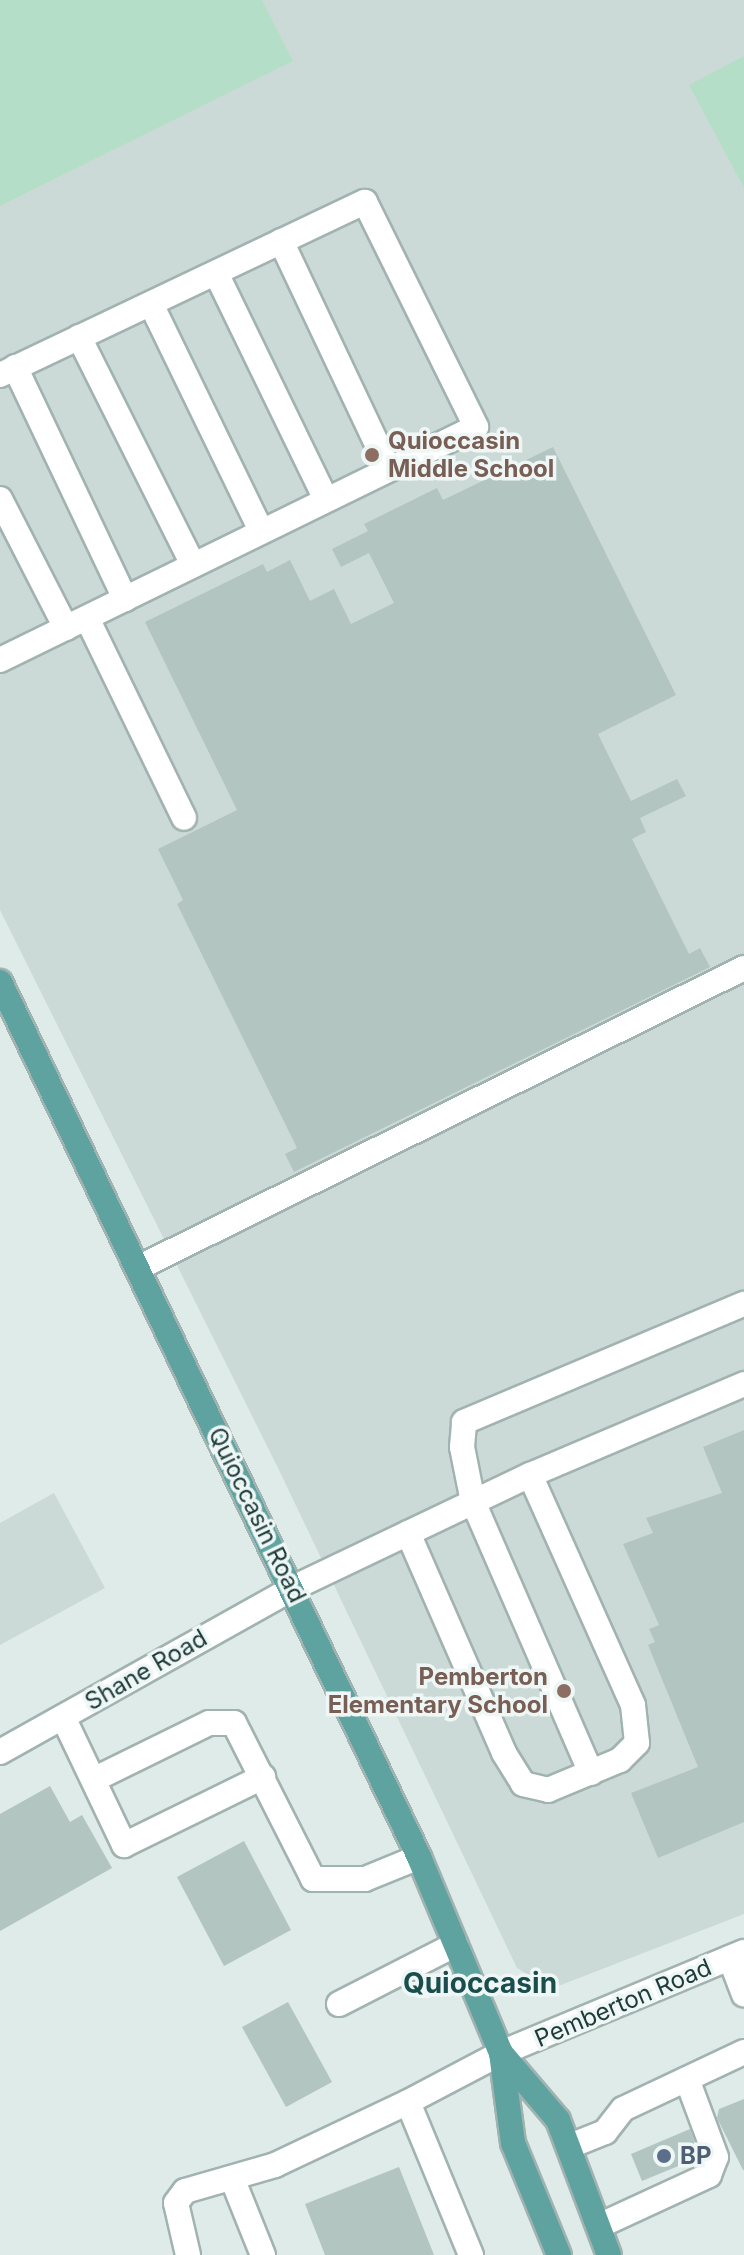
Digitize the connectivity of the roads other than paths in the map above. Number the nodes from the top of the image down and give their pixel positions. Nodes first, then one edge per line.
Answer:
1 (281, 241) junction
2 (216, 273) junction
3 (151, 304) junction
4 (79, 337) junction
5 (8, 371) edge
6 (389, 469) junction
7 (0, 499) edge
8 (326, 500) junction
9 (261, 531) junction
10 (193, 565) junction
11 (125, 599) junction
12 (77, 623) junction
13 (0, 660) edge
14 (184, 818) dead end
15 (744, 968) edge
16 (0, 982) edge
17 (9, 1023) edge
18 (138, 1268) junction
19 (744, 1304) edge
20 (744, 1384) edge
21 (530, 1475) junction
22 (473, 1502) junction
23 (408, 1533) junction
24 (293, 1588) junction
25 (63, 1717) junction
26 (0, 1752) edge
27 (591, 1773) junction
28 (263, 1777) junction
29 (95, 1779) junction
30 (419, 1857) junction
31 (456, 1944) junction
32 (737, 1955) edge
33 (744, 1994) edge
34 (339, 2004) dead end
35 (744, 2052) edge
36 (501, 2053) junction
37 (687, 2079) junction
38 (408, 2102) junction
39 (570, 2146) junction
40 (232, 2178) junction
41 (601, 2225) junction
42 (188, 2255) edge
43 (263, 2255) edge
44 (471, 2255) edge
45 (559, 2255) edge
46 (609, 2255) edge

1 - 2 street
1 - 6 street
1 - 6 street
2 - 3 street
2 - 8 street
3 - 4 street
3 - 9 street
4 - 5 street
4 - 10 street
5 - 11 street
6 - 8 street
7 - 12 street
8 - 9 street
9 - 10 street
10 - 11 street
11 - 12 street
12 - 13 street
12 - 14 street
15 - 18 street
16 - 17 main road, Quioccasin Road
17 - 18 main road, Quioccasin Road
18 - 24 main road, Quioccasin Road
19 - 22 street
20 - 21 street, Shane Road
21 - 22 street, Shane Road
21 - 27 street
22 - 23 street, Shane Road
22 - 27 street
23 - 24 street, Shane Road
23 - 27 street
24 - 25 street, Shane Road
24 - 30 main road, Quioccasin Road
25 - 26 street, Shane Road
25 - 29 street
28 - 29 street
28 - 29 street
28 - 30 street
30 - 31 main road, Quioccasin Road
31 - 34 street
31 - 36 main road, Quioccasin Road
32 - 33 street
32 - 36 street, Pemberton Road
35 - 37 street
36 - 38 street, Pemberton Road
36 - 39 main road, Quioccasin Road
36 - 45 main road, Quioccasin Road
37 - 39 street
37 - 41 street
38 - 40 street, Pemberton Road
38 - 44 street
39 - 41 main road, Quioccasin Road
40 - 42 street, Pemberton Road
40 - 43 street
41 - 46 main road, Quioccasin Road

